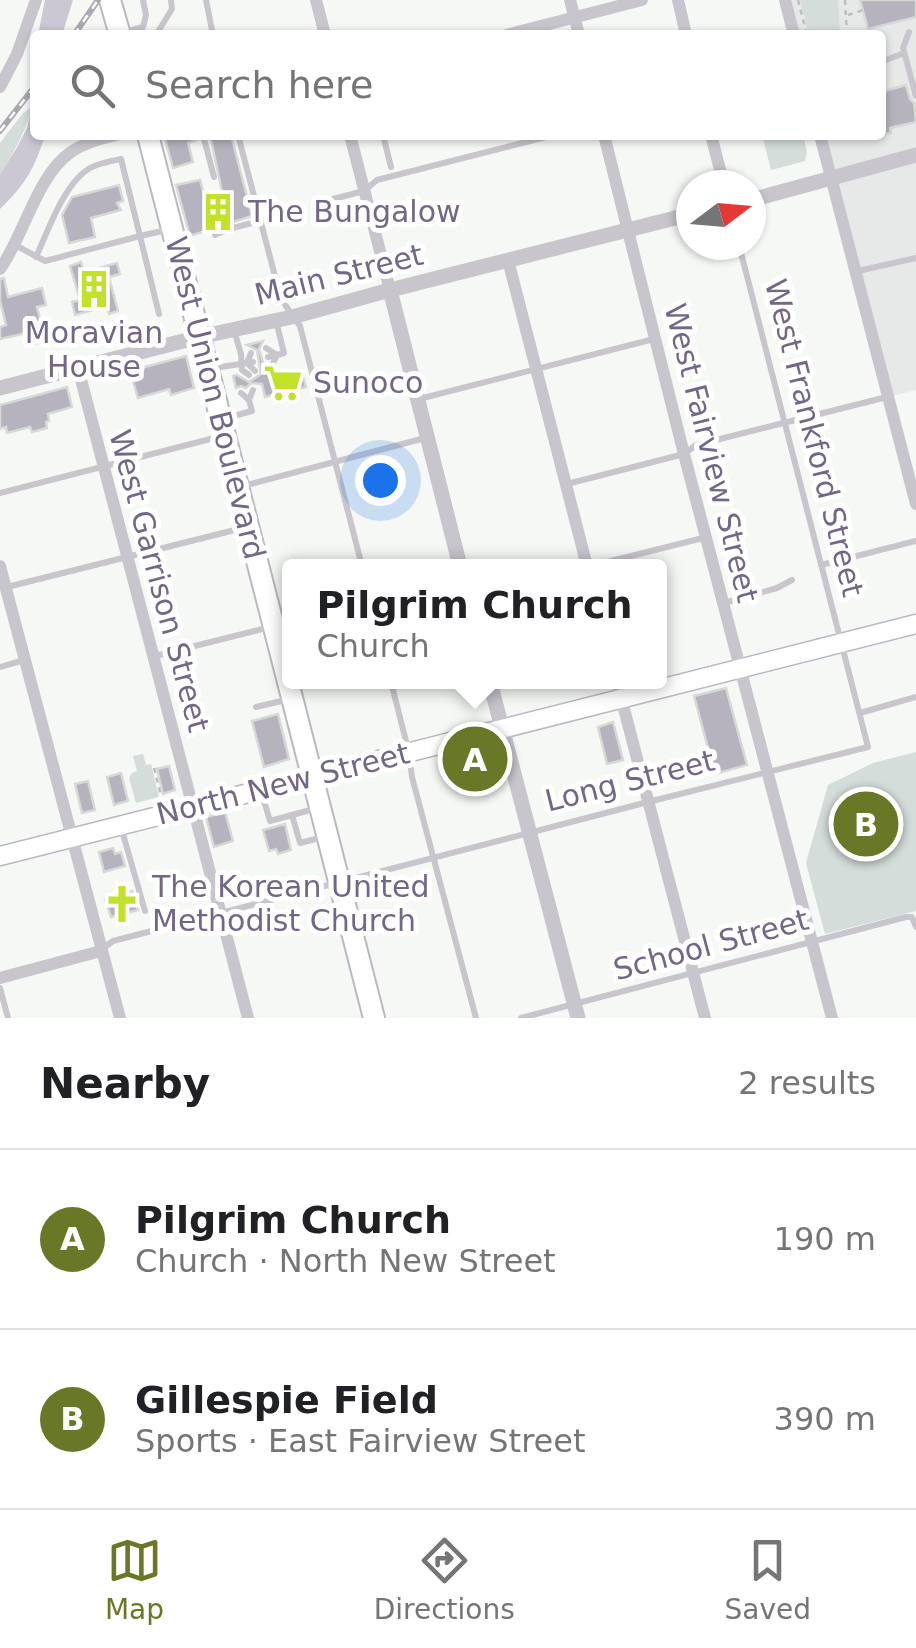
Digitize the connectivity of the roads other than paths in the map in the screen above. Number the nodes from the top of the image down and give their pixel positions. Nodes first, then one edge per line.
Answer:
1 (36, 0) edge
2 (110, 0) edge
3 (143, 0) edge
4 (170, 0) edge
5 (206, 0) edge
6 (316, 0) edge
7 (570, 0) edge
8 (642, 0) edge
9 (678, 0) edge
10 (785, 0) edge
11 (574, 18) junction
12 (119, 30) edge
13 (144, 30) edge
14 (159, 30) edge
15 (212, 30) edge
16 (324, 30) edge
17 (526, 30) edge
18 (578, 30) edge
19 (685, 30) edge
20 (793, 30) edge
21 (909, 32) dead end
22 (904, 53) junction
23 (886, 60) dead end
24 (0, 86) edge
25 (916, 96) edge
26 (149, 140) edge
27 (204, 140) edge
28 (239, 140) edge
29 (351, 140) edge
30 (384, 140) edge
31 (534, 140) edge
32 (605, 140) edge
33 (713, 140) edge
34 (821, 140) edge
35 (78, 142) edge
36 (916, 156) edge
37 (392, 167) dead end
38 (720, 170) edge
39 (214, 177) dead end
40 (832, 178) junction
41 (364, 191) junction
42 (766, 196) edge
43 (333, 200) dead end
44 (282, 215) dead end
45 (676, 217) edge
46 (260, 221) junction
47 (628, 228) junction
48 (172, 229) junction
49 (215, 235) dead end
50 (140, 236) junction
51 (14, 244) junction
52 (36, 256) junction
53 (916, 258) edge
54 (508, 260) junction
55 (743, 260) edge
56 (0, 269) edge
57 (856, 271) junction
58 (390, 290) junction
59 (159, 314) dead end
60 (284, 318) junction
61 (234, 329) junction
62 (199, 337) junction
63 (656, 339) junction
64 (266, 348) dead end
65 (273, 356) junction
66 (271, 367) dead end
67 (78, 368) junction
68 (537, 369) junction
69 (208, 370) junction
70 (350, 383) dead end
71 (0, 388) edge
72 (253, 390) dead end
73 (317, 392) junction
74 (242, 393) dead end
75 (888, 397) junction
76 (249, 400) junction
77 (418, 400) junction
78 (785, 422) junction
79 (222, 428) junction
80 (428, 438) junction
81 (684, 454) junction
82 (335, 462) junction
83 (104, 466) junction
84 (566, 485) junction
85 (237, 487) junction
86 (0, 493) edge
87 (916, 504) edge
88 (248, 526) junction
89 (707, 537) junction
90 (916, 541) edge
91 (128, 557) junction
92 (360, 559) edge
93 (458, 559) edge
94 (588, 559) edge
95 (618, 559) edge
96 (820, 564) junction
97 (2, 575) edge
98 (792, 580) dead end
99 (724, 603) junction
100 (6, 610) edge
101 (282, 624) edge
102 (916, 624) edge
103 (840, 643) junction
104 (154, 656) junction
105 (25, 660) junction
106 (0, 667) edge
107 (740, 668) junction
108 (667, 681) edge
109 (291, 689) edge
110 (393, 689) edge
111 (492, 689) edge
112 (619, 689) edge
113 (916, 698) edge
114 (292, 699) junction
115 (256, 707) dead end
116 (860, 713) junction
117 (502, 729) junction
118 (868, 747) joint
119 (408, 753) junction
120 (768, 773) junction
121 (311, 777) junction
122 (260, 790) junction
123 (648, 802) junction
124 (192, 807) junction
125 (319, 807) junction
126 (292, 815) junction
127 (121, 825) junction
128 (530, 832) junction
129 (326, 836) junction
130 (72, 838) junction
131 (0, 856) edge
132 (434, 858) junction
133 (338, 882) junction
134 (145, 911) dead end
135 (220, 914) junction
136 (916, 928) edge
137 (812, 941) junction
138 (101, 950) junction
139 (693, 972) junction
140 (0, 978) edge
141 (0, 988) edge
142 (576, 1011) edge
143 (8, 1018) edge
144 (120, 1018) edge
145 (248, 1018) edge
146 (374, 1018) edge
147 (476, 1018) edge
148 (521, 1018) edge
149 (705, 1018) edge
150 (832, 1018) edge

1 - 24 street
2 - 12 main road
3 - 13 lane
4 - 14 lane
5 - 15 lane
6 - 16 street
7 - 11 street
8 - 11 street
9 - 19 street
10 - 20 street
11 - 17 street
11 - 18 street
21 - 22 lane
22 - 23 lane
22 - 25 lane
26 - 48 main road, West Union Boulevard
27 - 39 lane
28 - 46 lane
29 - 41 street
30 - 37 lane
31 - 41 lane
32 - 47 street, West Fairview Street
33 - 38 street
34 - 40 street
35 - 51 street
36 - 40 street
40 - 42 street
40 - 57 street
41 - 43 lane
41 - 58 street
44 - 46 lane
45 - 47 street, Main Street
46 - 49 lane
46 - 60 lane
47 - 54 street, Main Street
47 - 63 street, West Fairview Street
48 - 50 lane
48 - 62 main road, West Union Boulevard
50 - 52 lane
50 - 52 lane
50 - 59 lane
51 - 52 lane
51 - 56 street
53 - 57 lane
54 - 58 street, Main Street
54 - 68 street
55 - 78 lane, West Frankford Street
57 - 75 street
58 - 60 street, Main Street
58 - 77 street
60 - 61 street, Main Street
60 - 65 lane
60 - 73 lane
61 - 62 street, Main Street
61 - 69 lane
62 - 67 street, Main Street
62 - 69 main road, West Union Boulevard
63 - 68 lane
63 - 81 street, West Fairview Street
64 - 65 lane
65 - 66 lane
67 - 71 street, Main Street
67 - 83 street, West Garrison Street
68 - 77 lane
68 - 84 street
69 - 79 main road, West Union Boulevard
70 - 73 lane
72 - 76 lane
73 - 82 lane
74 - 76 lane
75 - 78 lane
75 - 87 street
76 - 79 lane
77 - 80 street
78 - 81 lane
78 - 96 lane, West Frankford Street
79 - 83 lane
79 - 85 main road, West Union Boulevard
80 - 82 lane
80 - 93 street
81 - 84 lane
81 - 89 street, West Fairview Street
82 - 85 lane
82 - 92 lane
83 - 86 lane
83 - 91 street, West Garrison Street
84 - 94 street
85 - 88 main road, West Union Boulevard
88 - 91 lane
88 - 101 main road, West Union Boulevard
89 - 95 lane
89 - 99 street, West Fairview Street
90 - 96 lane
91 - 97 lane
91 - 104 street, West Garrison Street
96 - 103 lane, West Frankford Street
97 - 100 street
98 - 99 lane
99 - 107 street, West Fairview Street
100 - 105 street
101 - 104 lane
102 - 103 main road, North New Street
103 - 107 main road, North New Street
103 - 116 lane, West Frankford Street
104 - 124 street, West Garrison Street
105 - 106 lane
105 - 130 street
107 - 108 main road, North New Street
107 - 120 street, West Fairview Street
109 - 114 main road, West Union Boulevard
110 - 119 lane
111 - 117 street
112 - 117 main road, North New Street
112 - 123 street
113 - 116 lane
114 - 115 lane
114 - 121 main road, West Union Boulevard
116 - 118 lane, West Frankford Street
117 - 119 main road, North New Street
117 - 128 street
118 - 120 lane, Long Street
119 - 121 main road, North New Street
119 - 132 lane
120 - 123 lane, Long Street
120 - 137 street, West Fairview Street
121 - 122 main road, North New Street
121 - 125 main road, West Union Boulevard
122 - 124 main road, North New Street
122 - 126 lane
123 - 128 lane, Long Street
123 - 139 street
124 - 127 main road, North New Street
124 - 135 street, West Garrison Street
125 - 126 lane
125 - 129 main road, West Union Boulevard
126 - 129 lane
127 - 130 main road, North New Street
127 - 134 lane
128 - 132 lane, Long Street
128 - 142 street
129 - 133 main road, West Union Boulevard
130 - 131 main road, North New Street
130 - 138 street
132 - 133 lane, Long Street
132 - 147 lane
133 - 135 lane, Long Street
133 - 146 main road, West Union Boulevard
135 - 138 lane, Long Street
135 - 145 street, West Garrison Street
136 - 137 lane, School Street
137 - 139 lane, School Street
137 - 150 street, West Fairview Street
138 - 140 street, Long Street
138 - 144 street
139 - 142 lane, School Street
139 - 149 street
141 - 143 lane
142 - 148 lane, School Street

